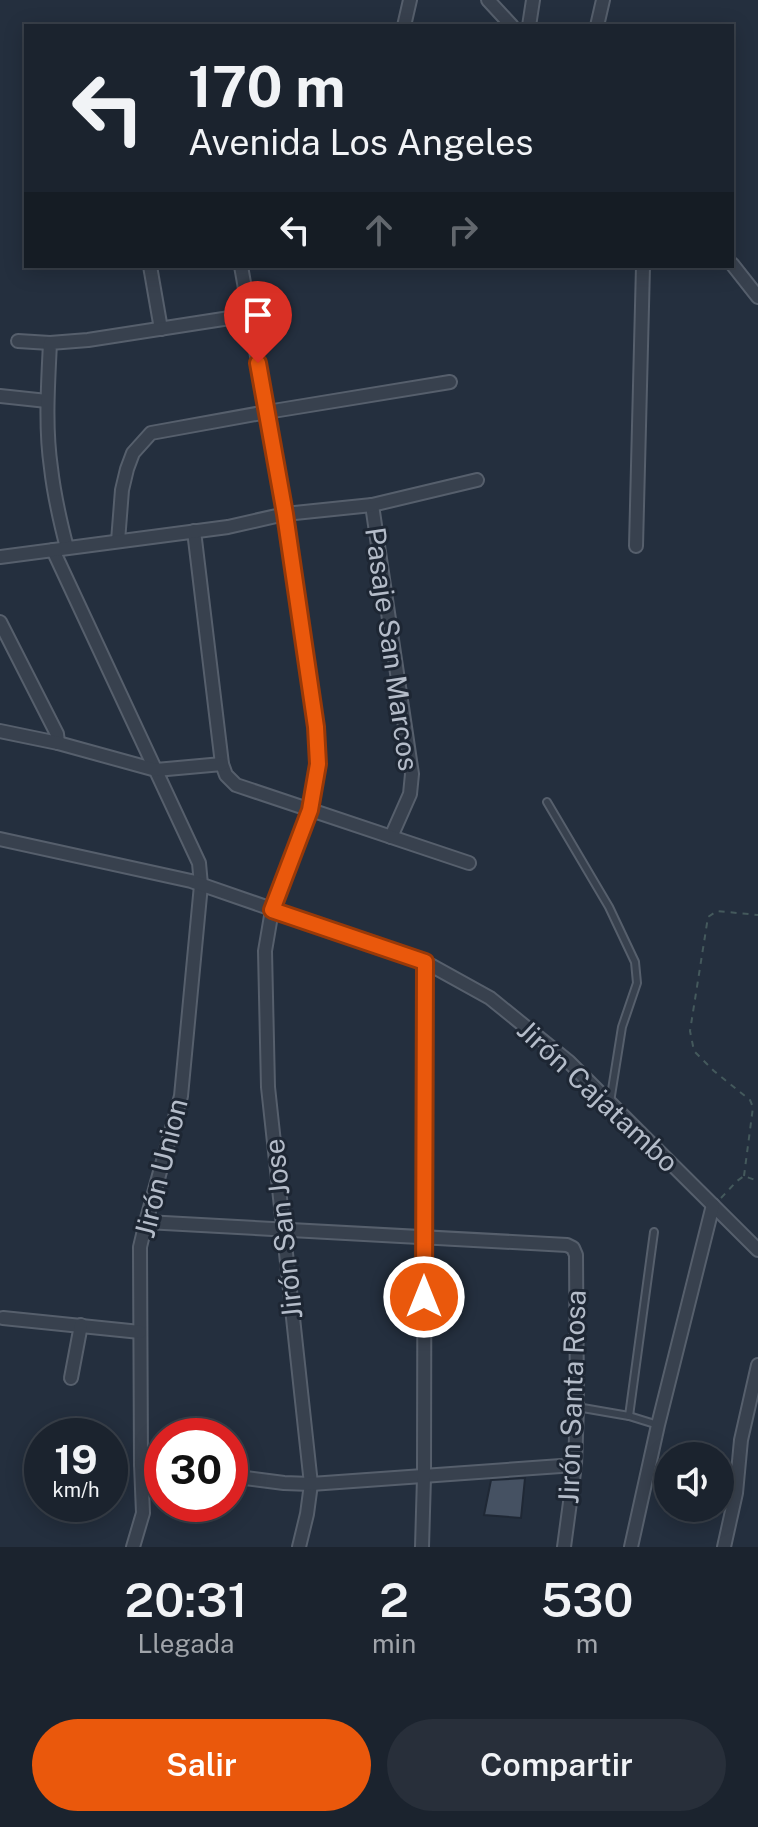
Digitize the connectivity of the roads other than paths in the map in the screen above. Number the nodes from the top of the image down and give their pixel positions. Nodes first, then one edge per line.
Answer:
1 (410, 0) edge
2 (488, 0) edge
3 (533, 0) edge
4 (603, 0) edge
5 (404, 24) edge
6 (510, 24) edge
7 (529, 24) edge
8 (597, 24) edge
9 (734, 267) edge
10 (150, 268) edge
11 (241, 268) edge
12 (643, 268) edge
13 (758, 297) edge
14 (249, 315) junction
15 (161, 329) junction
16 (18, 341) dead end
17 (50, 343) junction
18 (450, 382) dead end
19 (0, 396) edge
20 (47, 401) junction
21 (267, 412) junction
22 (477, 480) dead end
23 (372, 505) junction
24 (285, 514) junction
25 (194, 531) junction
26 (118, 541) junction
27 (636, 546) dead end
28 (67, 548) junction
29 (53, 550) junction
30 (0, 557) edge
31 (0, 622) edge
32 (0, 731) edge
33 (58, 743) junction
34 (222, 764) junction
35 (156, 770) junction
36 (547, 802) dead end
37 (310, 810) junction
38 (391, 837) junction
39 (0, 839) edge
40 (469, 863) dead end
41 (201, 885) junction
42 (272, 910) junction
43 (425, 962) junction
44 (610, 1102) junction
45 (713, 1205) junction
46 (146, 1222) junction
47 (282, 1229) junction
48 (654, 1232) dead end
49 (424, 1237) junction
50 (758, 1250) edge
51 (3, 1318) dead end
52 (81, 1325) junction
53 (140, 1332) junction
54 (758, 1365) edge
55 (71, 1378) dead end
56 (577, 1407) junction
57 (629, 1416) junction
58 (658, 1425) junction
59 (141, 1464) junction
60 (144, 1464) edge
61 (575, 1465) junction
62 (424, 1477) junction
63 (248, 1478) edge
64 (311, 1484) junction
65 (133, 1547) edge
66 (299, 1547) edge
67 (422, 1547) edge
68 (564, 1547) edge
69 (631, 1547) edge
70 (724, 1547) edge

1 - 5 street
2 - 6 street
3 - 7 street
4 - 8 street
9 - 13 street
10 - 15 street
11 - 14 street, Jirón San Jose
12 - 27 street
14 - 15 street
14 - 21 street, Jirón San Jose
15 - 17 street
16 - 17 street
17 - 20 street
18 - 21 street
19 - 20 street
20 - 28 street
21 - 24 street, Jirón San Jose
21 - 26 street
22 - 23 street
23 - 24 street
23 - 38 street, Pasaje San Marcos
24 - 25 street
24 - 37 street, Jirón San Jose
25 - 26 street
25 - 34 street
26 - 28 street
28 - 29 street
29 - 30 street
29 - 35 street, Jirón Union
31 - 33 street
32 - 33 street
33 - 35 street
34 - 35 street
34 - 37 street
35 - 41 street, Jirón Union
36 - 44 lane
37 - 38 street
37 - 42 street, Jirón San Jose
38 - 40 street
39 - 41 street, Jirón Cajatambo
41 - 42 street, Jirón Cajatambo
41 - 46 street, Jirón Union
42 - 43 street, Jirón Cajatambo
42 - 47 street, Jirón San Jose
43 - 44 street, Jirón Cajatambo
43 - 49 street
44 - 45 street, Jirón Cajatambo
45 - 50 street, Jirón Cajatambo
45 - 58 street
46 - 47 street
46 - 53 street, Jirón Union
47 - 49 street
47 - 64 street, Jirón San Jose
48 - 57 lane
49 - 56 street, Jirón Santa Rosa
49 - 62 street
51 - 52 street
52 - 53 street
52 - 55 street
53 - 59 street, Jirón Union
54 - 70 street
56 - 57 lane
56 - 61 street, Jirón Santa Rosa
57 - 58 lane
58 - 69 street
59 - 60 street
59 - 65 street, Jirón Union
61 - 62 street
61 - 68 street, Jirón Santa Rosa
62 - 64 street
62 - 67 street
63 - 64 street
64 - 66 street, Jirón San Jose

